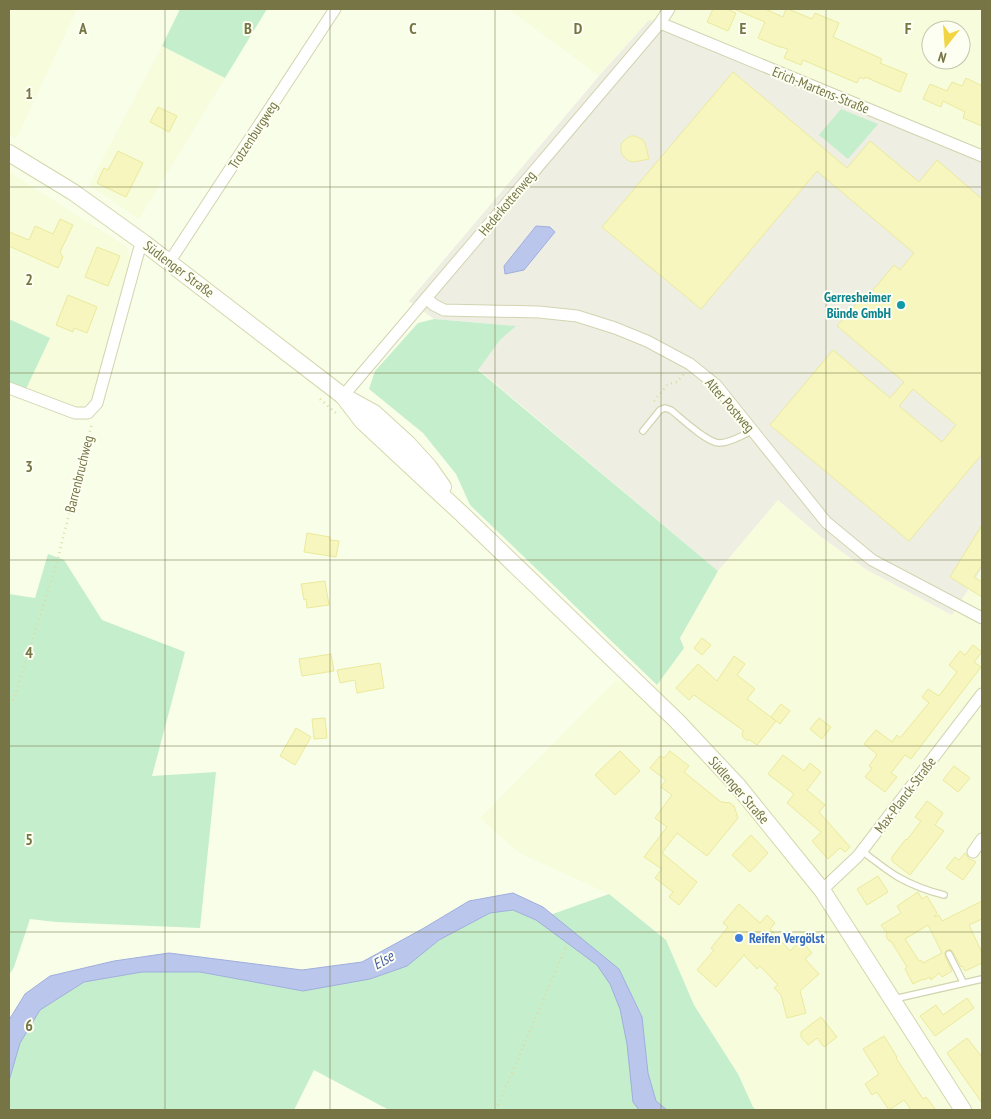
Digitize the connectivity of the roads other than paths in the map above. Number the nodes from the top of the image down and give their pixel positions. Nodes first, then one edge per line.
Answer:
1 (335, 9) edge
2 (669, 9) edge
3 (660, 23) junction
4 (9, 153) edge
5 (982, 156) edge
6 (144, 243) junction
7 (170, 262) junction
8 (426, 298) junction
9 (9, 388) edge
10 (343, 396) junction
11 (643, 431) dead end
12 (752, 431) junction
13 (982, 618) edge
14 (981, 698) edge
15 (982, 839) edge
16 (862, 851) junction
17 (973, 852) dead end
18 (822, 890) junction
19 (944, 895) dead end
20 (949, 954) dead end
21 (982, 979) edge
22 (963, 982) junction
23 (892, 999) junction
24 (963, 1110) edge

1 - 7 street, Trotzenburgweg
2 - 3 street, Hederkottenweg
3 - 5 street, Erich-Martens-Straße
3 - 8 street, Hederkottenweg
4 - 6 main road, Südlenger Straße
6 - 7 main road, Südlenger Straße
6 - 9 street
7 - 10 main road, Südlenger Straße
8 - 10 street, Hederkottenweg
8 - 12 street, Alter Postweg
10 - 18 main road, Südlenger Straße
11 - 12 lane
12 - 13 street, Alter Postweg
14 - 16 street, Max-Planck-Straße
15 - 17 street
16 - 18 street, Max-Planck-Straße
16 - 19 lane
18 - 23 main road, Südlenger Straße
20 - 22 lane
21 - 22 lane
22 - 23 lane
23 - 24 main road, Südlenger Straße

